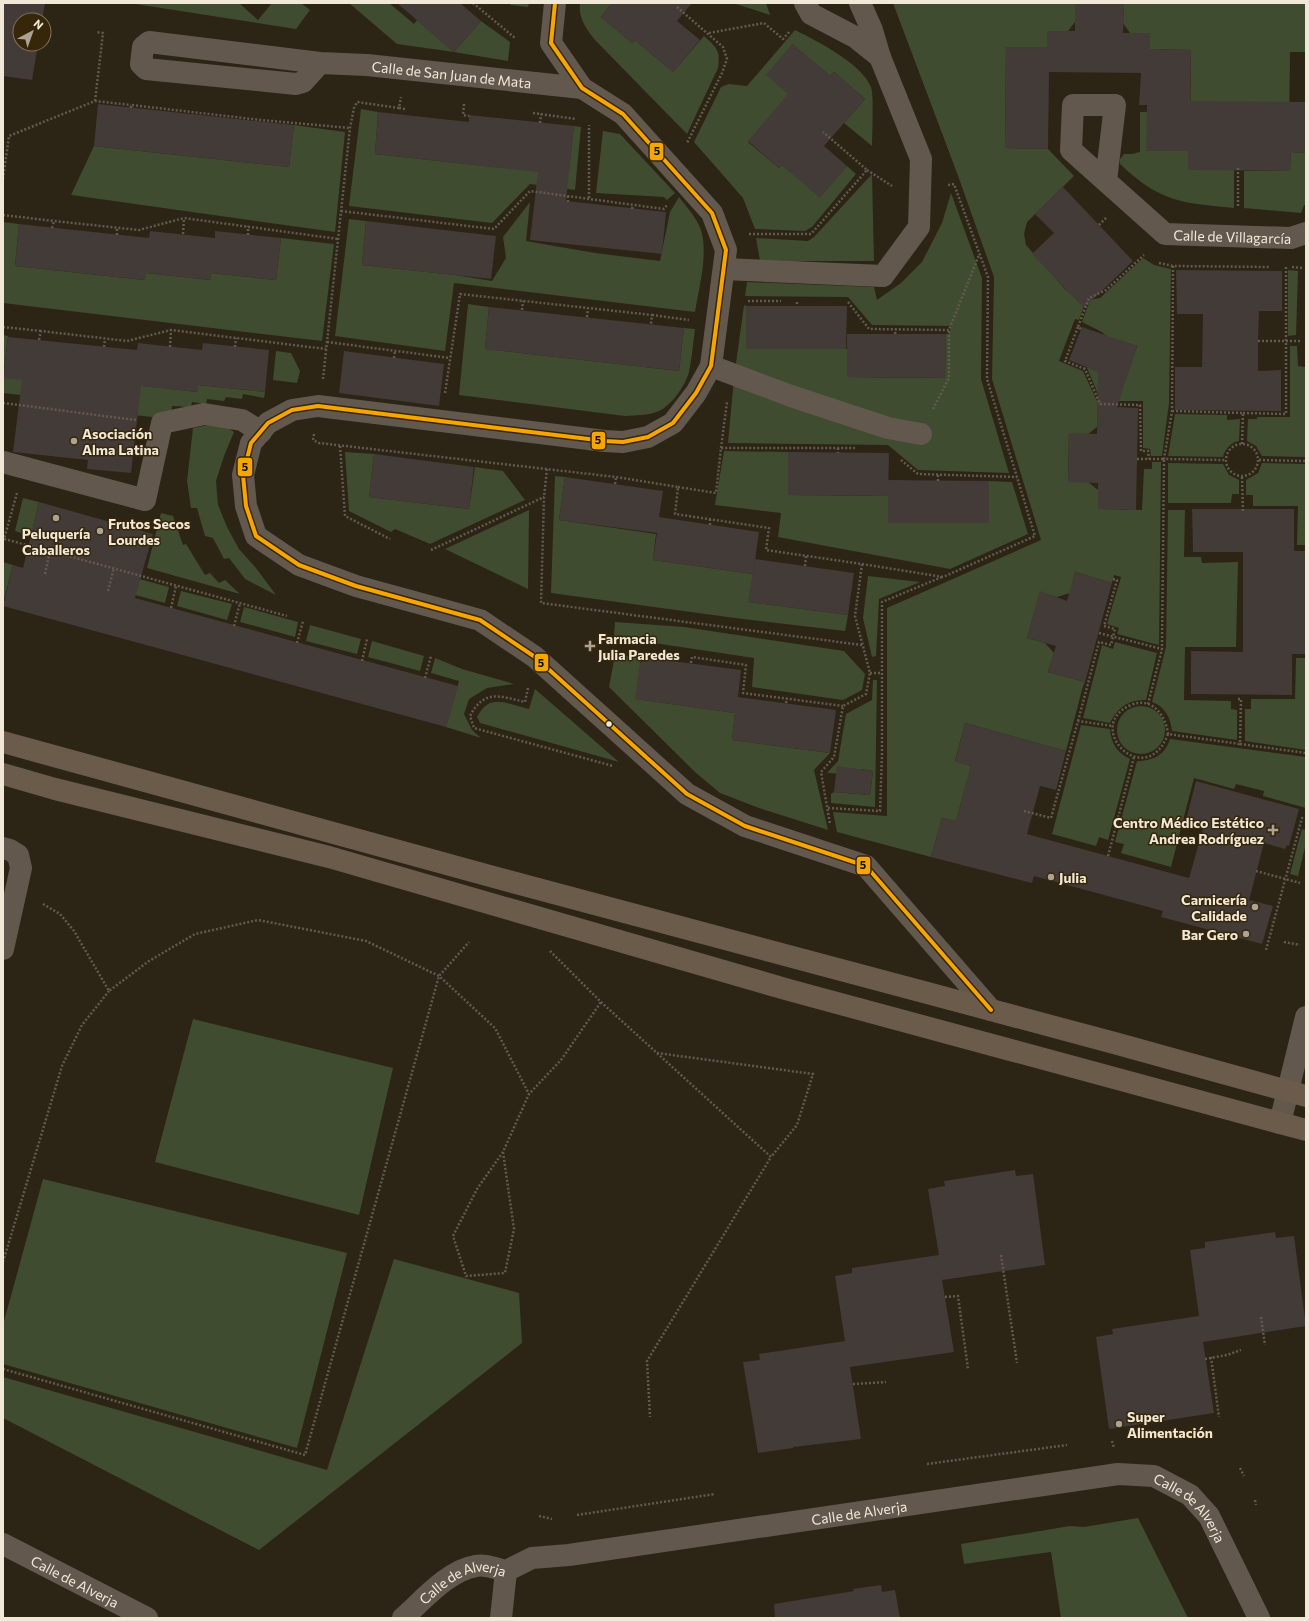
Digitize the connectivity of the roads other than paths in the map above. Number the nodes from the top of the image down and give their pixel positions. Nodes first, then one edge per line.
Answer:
1 (555, 3) edge
2 (860, 3) edge
3 (808, 8) edge
4 (880, 56) junction
5 (320, 63) junction
6 (582, 88) junction
7 (1106, 180) dead end
8 (1306, 233) edge
9 (724, 269) junction
10 (721, 370) junction
11 (261, 432) junction
12 (921, 434) road end
13 (3, 462) edge
14 (3, 742) edge
15 (3, 774) edge
16 (3, 848) edge
17 (3, 949) edge
18 (991, 1010) junction
19 (1306, 1017) edge
20 (1297, 1093) edge
21 (1280, 1123) junction
22 (1306, 1130) edge
23 (3, 1544) edge
24 (506, 1571) junction
25 (127, 1613) edge
26 (147, 1618) edge
27 (403, 1618) edge
28 (501, 1618) edge
29 (1259, 1618) edge

1 - 6 street, Calle de San Juan de Mata
2 - 4 street
3 - 4 street
4 - 9 street
5 - 5 street, Calle de San Juan de Mata
5 - 6 street, Calle de San Juan de Mata
6 - 9 street, Calle de San Juan de Mata
7 - 8 street, Calle de Villagarcía
9 - 10 street, Calle de San Juan de Mata
10 - 11 street, Calle de San Juan de Mata
10 - 12 street
11 - 13 street
11 - 18 street, Calle de San Juan de Mata
14 - 18 highway
15 - 21 highway
16 - 17 street
18 - 20 highway
19 - 20 street
20 - 21 street
21 - 22 highway
23 - 25 street, Calle de Alverja
24 - 27 street, Calle de Alverja
24 - 28 street
24 - 29 street, Calle de Alverja
25 - 26 street, Calle de Alverja

